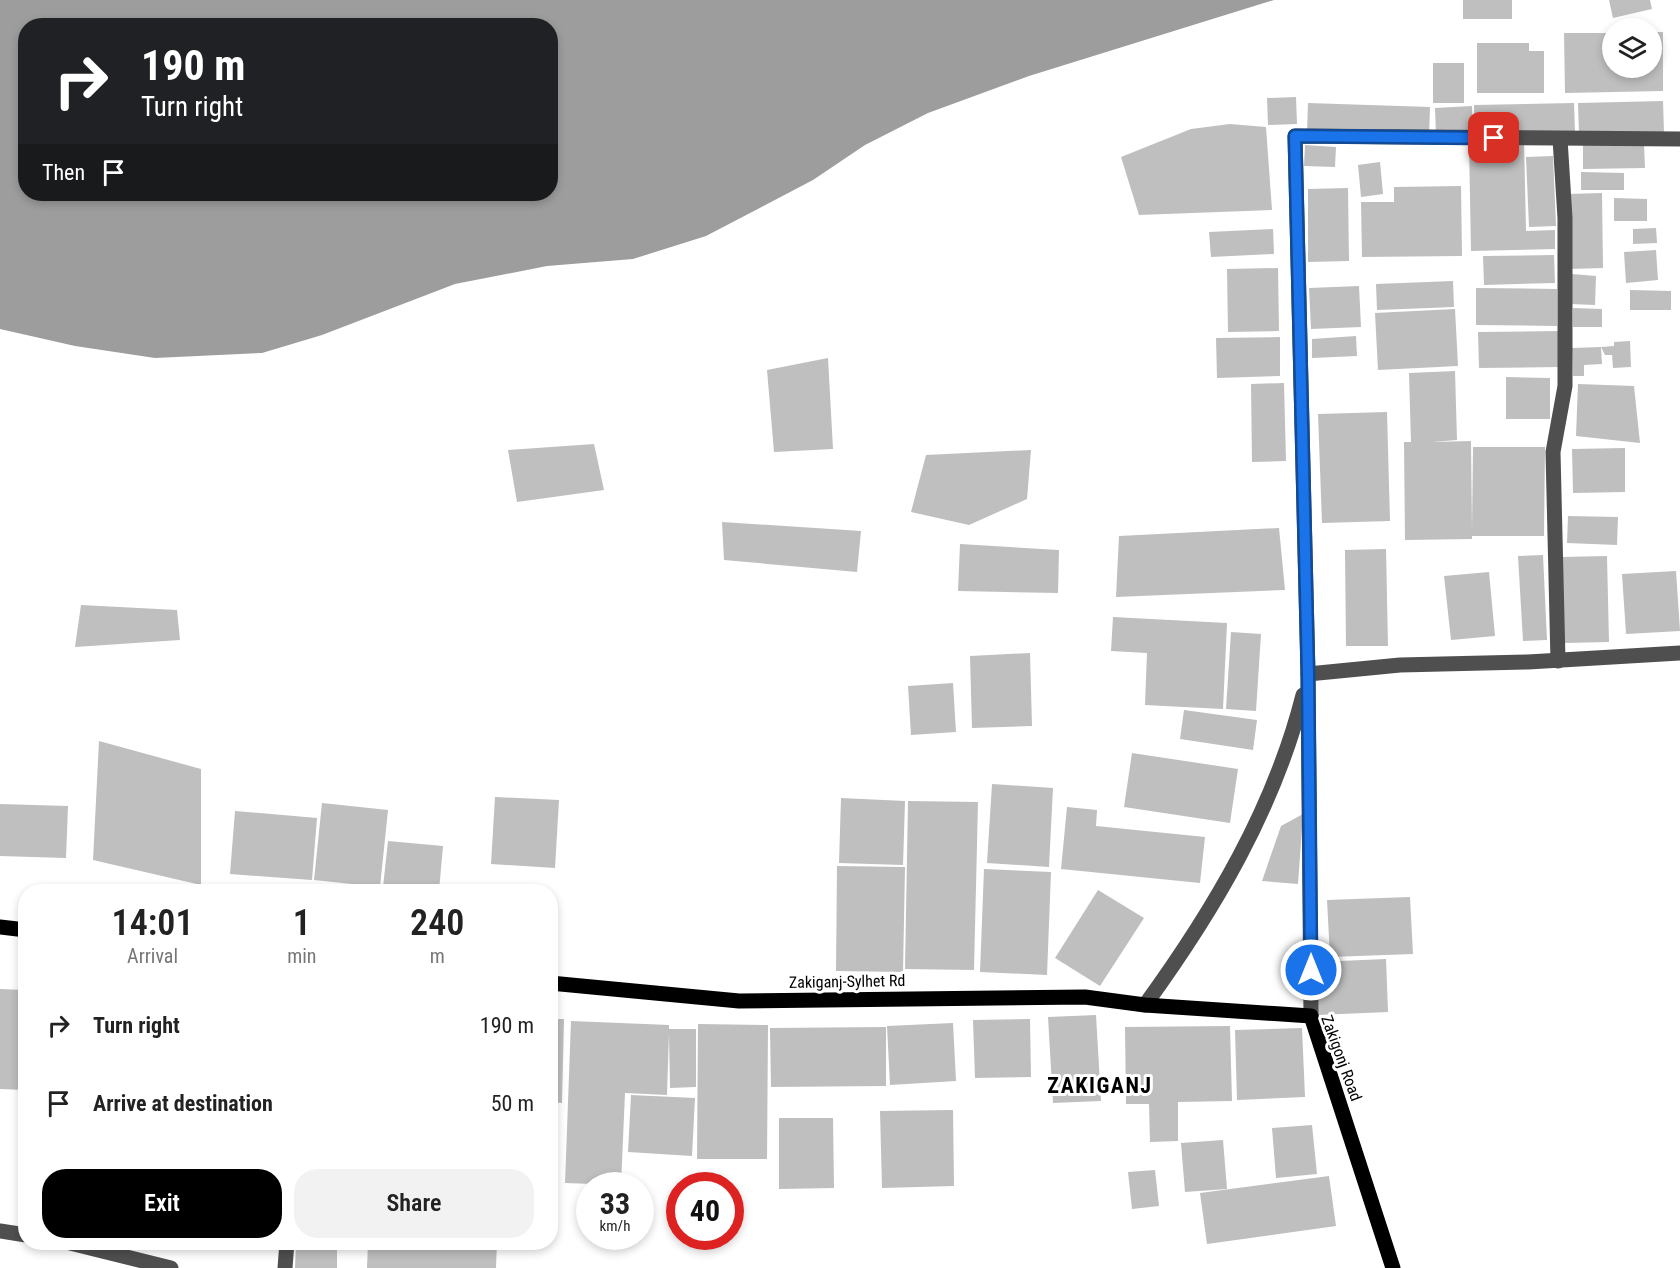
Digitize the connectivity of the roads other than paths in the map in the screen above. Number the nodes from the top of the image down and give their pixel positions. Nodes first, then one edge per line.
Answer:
1 (1560, 139) junction
2 (1680, 139) edge
3 (1680, 653) edge
4 (1558, 661) junction
5 (1308, 674) junction
6 (0, 927) edge
7 (18, 929) edge
8 (558, 983) edge
9 (1145, 1005) junction
10 (1311, 1016) junction
11 (0, 1231) edge
12 (18, 1234) edge
13 (98, 1250) edge
14 (286, 1250) edge
15 (171, 1268) edge
16 (285, 1268) edge
17 (1393, 1268) edge

1 - 2 street
1 - 4 street
1 - 5 street
3 - 4 street
4 - 5 street
5 - 9 street
5 - 10 street
6 - 7 main road
8 - 9 main road, Zakiganj-Sylhet Rd
9 - 10 main road, Zakigonj Road
10 - 17 main road, Zakigonj Road
11 - 12 street
13 - 15 street
14 - 16 street

